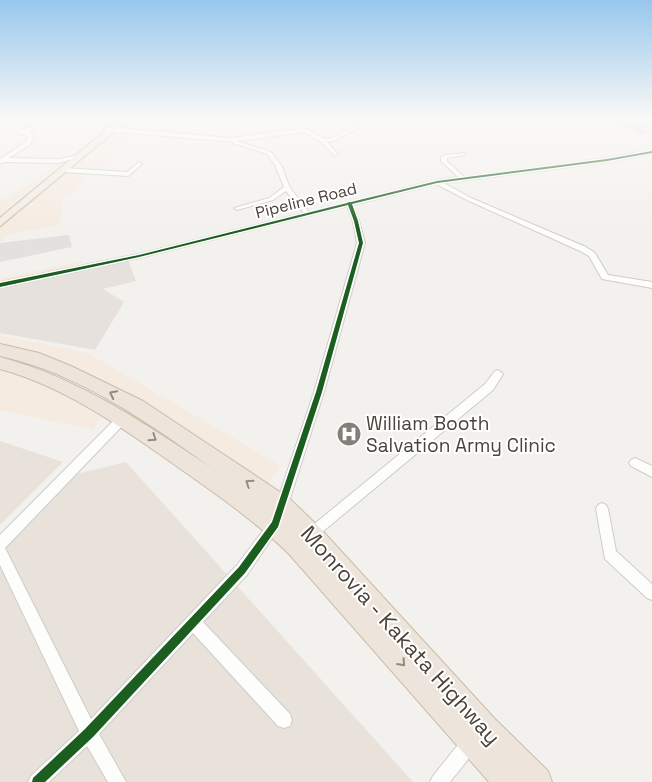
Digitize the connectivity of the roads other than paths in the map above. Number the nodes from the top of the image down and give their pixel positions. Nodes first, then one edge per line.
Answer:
1 (76, 155) edge
2 (80, 155) edge
3 (271, 155) edge
4 (450, 155) edge
5 (632, 155) edge
6 (73, 158) junction
7 (1, 161) edge
8 (139, 164) dead end
9 (64, 170) junction
10 (462, 178) junction
11 (437, 182) junction
12 (287, 188) junction
13 (348, 203) junction
14 (237, 208) dead end
15 (307, 213) junction
16 (0, 217) edge
17 (0, 223) edge
18 (0, 285) edge
19 (652, 285) edge
20 (0, 350) edge
21 (0, 363) edge
22 (498, 374) dead end
23 (123, 418) junction
24 (635, 464) dead end
25 (652, 472) edge
26 (602, 509) dead end
27 (278, 515) junction
28 (311, 534) junction
29 (0, 544) edge
30 (0, 551) edge
31 (652, 594) edge
32 (193, 622) junction
33 (284, 720) dead end
34 (89, 733) junction
35 (471, 741) junction
36 (37, 782) edge
37 (117, 782) edge
38 (439, 782) edge
39 (510, 782) edge
40 (538, 782) edge

1 - 6 main road
2 - 9 main road
3 - 12 street
4 - 10 street
5 - 10 street, Pipeline Road
6 - 7 street
6 - 16 main road
8 - 9 street
9 - 17 main road
10 - 11 street, Pipeline Road
11 - 13 street, Pipeline Road
11 - 19 street
12 - 14 street
12 - 15 street
13 - 15 street, Pipeline Road
13 - 27 street
15 - 18 street, Pipeline Road
27 -> 20 highway, Monrovia - Kakata Highway
21 - 23 highway, Monrovia - Kakata Highway
22 - 28 street
23 -> 27 highway, Monrovia - Kakata Highway
23 - 29 street
24 - 25 street
26 - 31 street
27 - 28 highway, Monrovia - Kakata Highway
27 - 32 street
27 -> 35 highway, Monrovia - Kakata Highway
28 - 40 highway, Monrovia - Kakata Highway
30 - 34 street
32 - 33 street
32 - 34 street
34 - 36 street
34 - 37 street
35 - 38 street
35 - 39 highway, Monrovia - Kakata Highway

